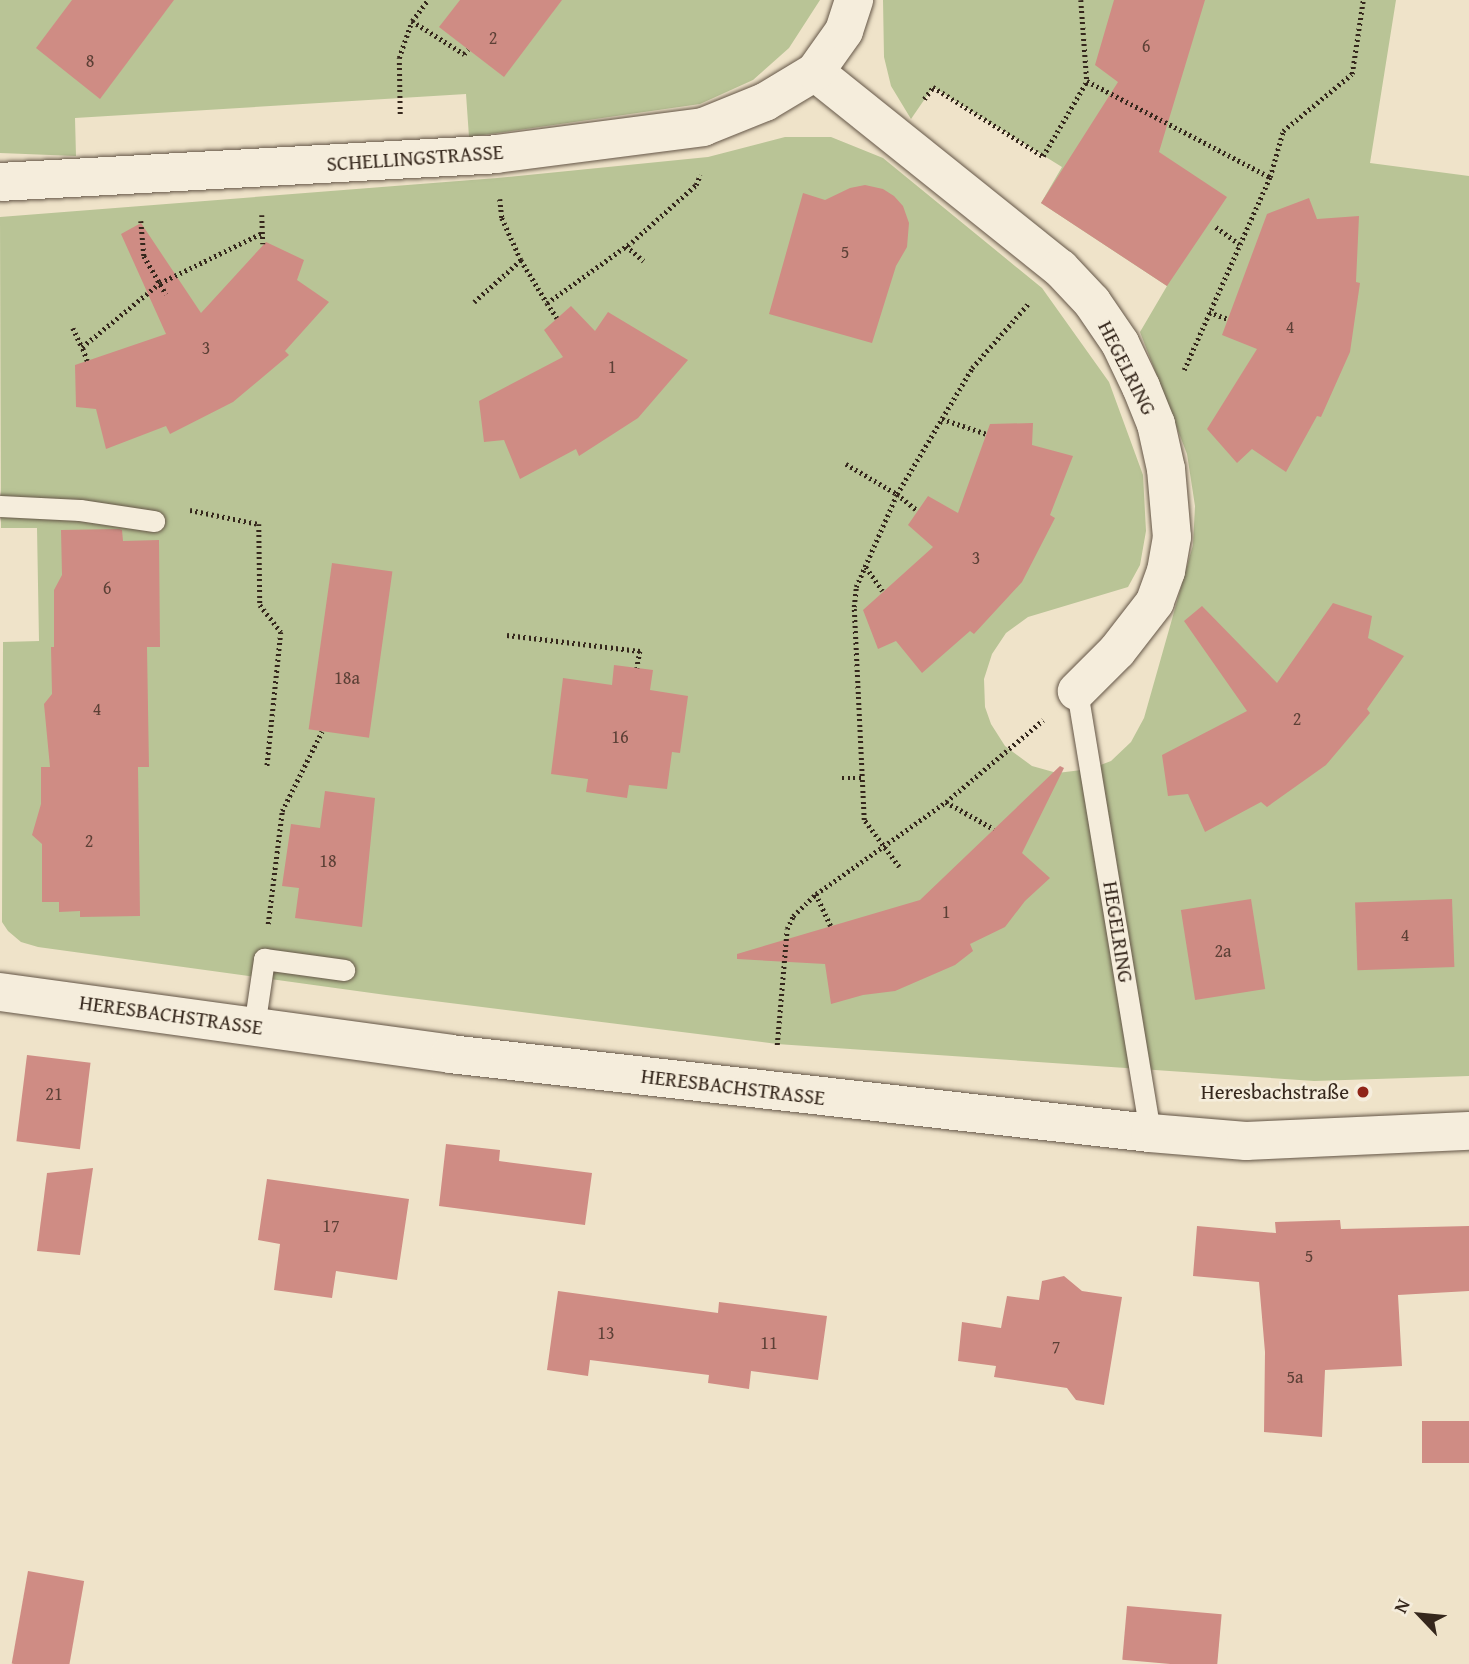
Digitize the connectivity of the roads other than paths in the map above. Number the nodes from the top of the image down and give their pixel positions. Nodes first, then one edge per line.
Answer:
1 (854, 0) edge
2 (815, 72) junction
3 (0, 182) edge
4 (0, 506) edge
5 (154, 521) dead end
6 (1077, 691) joint
7 (344, 970) dead end
8 (0, 992) edge
9 (254, 1027) junction
10 (1469, 1131) edge
11 (1150, 1133) junction

1 - 2 street
2 - 3 street, SCHELLINGSTRASSE
2 - 6 street, HEGELRING
4 - 5 lane
6 - 11 lane, HEGELRING
7 - 9 lane
8 - 9 street, HERESBACHSTRASSE
9 - 11 street, HERESBACHSTRASSE
10 - 11 street, HERESBACHSTRASSE

